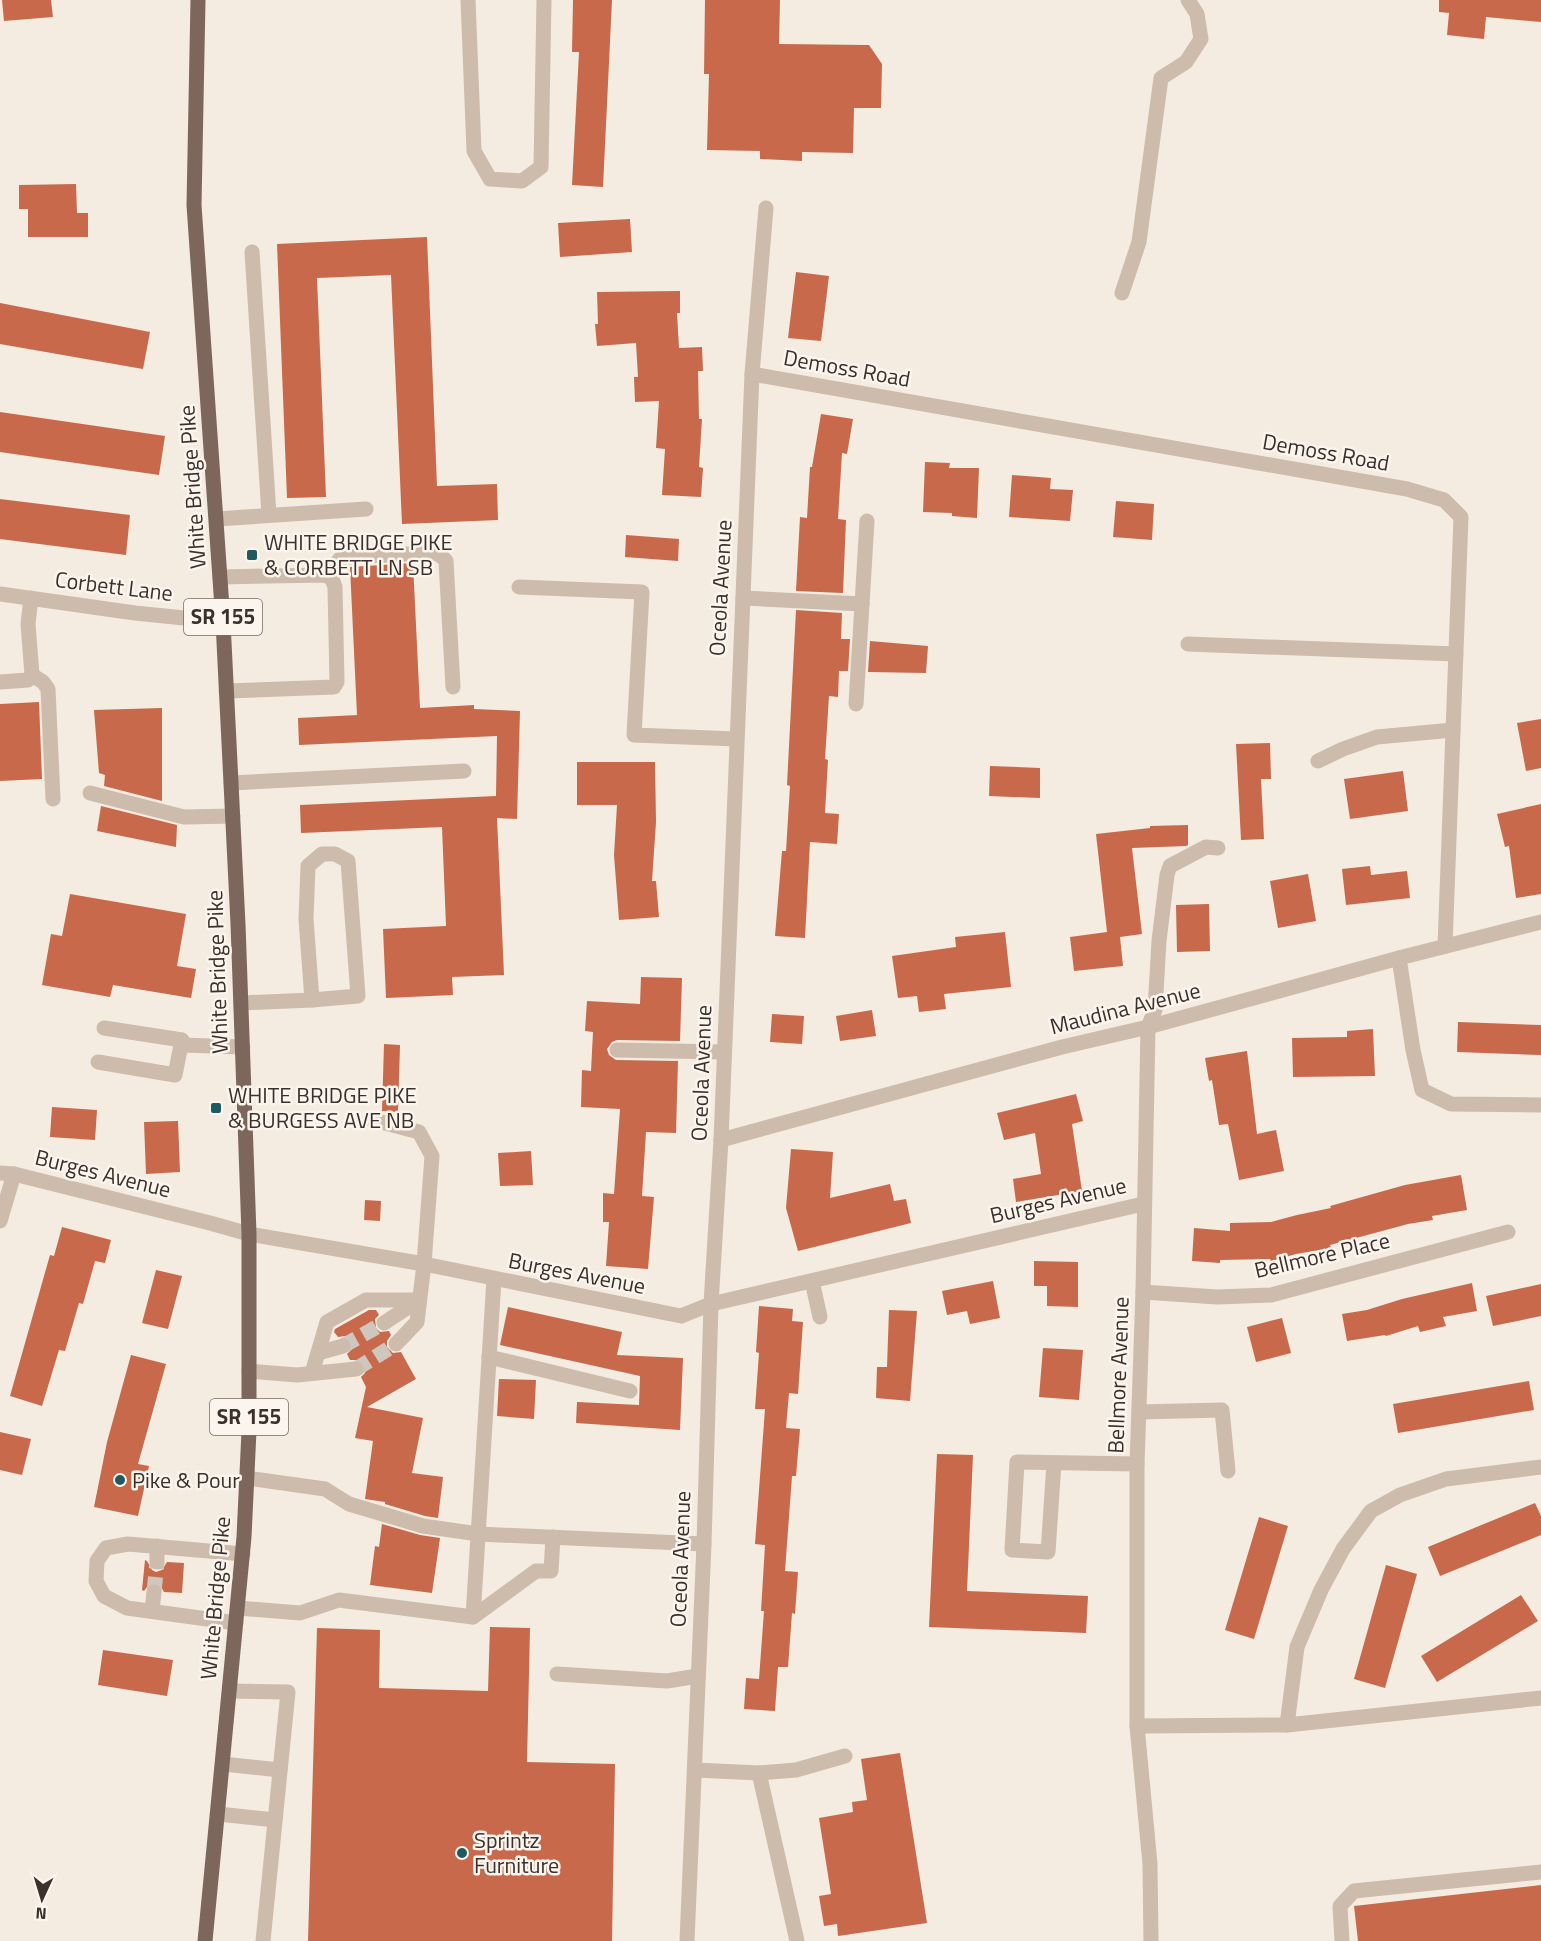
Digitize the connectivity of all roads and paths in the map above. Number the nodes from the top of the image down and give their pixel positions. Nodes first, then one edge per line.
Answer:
1 (198, 0) edge
2 (468, 0) edge
3 (544, 0) edge
4 (1188, 0) edge
5 (766, 208) dead end
6 (252, 252) dead end
7 (1122, 293) dead end
8 (752, 374) junction
9 (366, 509) dead end
10 (269, 515) junction
11 (217, 519) junction
12 (867, 521) dead end
13 (326, 574) junction
14 (220, 577) junction
15 (519, 587) dead end
16 (0, 594) edge
17 (31, 598) junction
18 (743, 598) junction
19 (862, 604) junction
20 (223, 622) junction
21 (1188, 644) dead end
22 (1456, 654) junction
23 (32, 675) junction
24 (0, 682) edge
25 (453, 687) dead end
26 (226, 691) junction
27 (856, 704) dead end
28 (1453, 730) junction
29 (736, 739) junction
30 (1318, 760) dead end
31 (464, 771) dead end
32 (231, 783) junction
33 (90, 794) dead end
34 (53, 799) dead end
35 (233, 816) junction
36 (1218, 849) dead end
37 (1541, 922) edge
38 (1445, 946) junction
39 (1400, 958) junction
40 (312, 1000) junction
41 (241, 1003) junction
42 (1148, 1027) junction
43 (104, 1028) dead end
44 (181, 1045) junction
45 (243, 1047) junction
46 (617, 1050) dead end
47 (724, 1052) junction
48 (98, 1062) dead end
49 (1541, 1105) edge
50 (370, 1119) dead end
51 (721, 1140) junction
52 (7, 1174) edge
53 (1143, 1204) junction
54 (0, 1221) edge
55 (1508, 1232) dead end
56 (249, 1234) junction
57 (424, 1264) junction
58 (494, 1279) junction
59 (812, 1281) junction
60 (1143, 1292) junction
61 (420, 1300) junction
62 (711, 1304) junction
63 (820, 1317) dead end
64 (384, 1323) tunnel mouth
65 (396, 1344) tunnel mouth
66 (343, 1346) tunnel mouth
67 (318, 1353) junction
68 (489, 1357) junction
69 (356, 1369) tunnel mouth
70 (249, 1371) junction
71 (312, 1373) junction
72 (630, 1390) dead end
73 (1139, 1412) junction
74 (1054, 1462) junction
75 (1137, 1464) junction
76 (1541, 1467) edge
77 (1228, 1472) dead end
78 (247, 1478) junction
79 (478, 1534) junction
80 (553, 1537) junction
81 (704, 1544) junction
82 (243, 1554) junction
83 (154, 1592) tunnel mouth
84 (152, 1611) junction
85 (237, 1616) junction
86 (473, 1617) junction
87 (557, 1674) dead end
88 (698, 1676) junction
89 (230, 1691) junction
90 (1541, 1698) edge
91 (1287, 1725) junction
92 (1137, 1726) junction
93 (845, 1756) dead end
94 (223, 1764) junction
95 (280, 1770) junction
96 (695, 1770) junction
97 (759, 1773) junction
98 (218, 1814) junction
99 (275, 1820) junction
100 (1541, 1872) edge
101 (205, 1941) edge
102 (263, 1941) edge
103 (687, 1941) edge
104 (797, 1941) edge
105 (1151, 1941) edge
106 (1342, 1941) edge

1 - 11 main road, White Bridge Pike / SR 155
2 - 3 street
4 - 7 street
5 - 8 street, Oceola Avenue
6 - 10 street
8 - 18 street, Oceola Avenue
8 - 22 street, Demoss Road
9 - 10 street
10 - 11 street
11 - 14 main road, White Bridge Pike / SR 155
12 - 19 street
13 - 14 street
13 - 25 street
13 - 26 street
14 - 20 main road, White Bridge Pike / SR 155
15 - 29 street
16 - 17 street, Corbett Lane
17 - 20 street, Corbett Lane
17 - 23 street
18 - 19 street
18 - 29 street, Oceola Avenue
19 - 27 street
20 - 26 main road, White Bridge Pike / SR 155
21 - 22 street
22 - 28 street, Demoss Road
23 - 24 street
23 - 34 street
26 - 32 main road, White Bridge Pike / SR 155
28 - 30 street
28 - 38 street, Demoss Road
29 - 47 street, Oceola Avenue
31 - 32 street
32 - 35 main road, White Bridge Pike / SR 155
33 - 35 street
35 - 41 main road, White Bridge Pike / SR 155
36 - 42 street, Bellmore Avenue
37 - 38 street, Maudina Avenue
38 - 39 street, Maudina Avenue
39 - 42 street, Maudina Avenue
39 - 49 street
40 - 40 street
40 - 41 street
41 - 45 main road, White Bridge Pike / SR 155
42 - 51 street, Maudina Avenue
42 - 53 street, Bellmore Avenue
43 - 44 street
44 - 45 street
44 - 48 street
45 - 56 main road, White Bridge Pike / SR 155
46 - 47 street
47 - 51 street, Oceola Avenue
50 - 57 street
51 - 62 street, Oceola Avenue
52 - 54 street
52 - 56 street, Burges Avenue
53 - 59 street, Burges Avenue
53 - 60 street, Bellmore Avenue
55 - 60 street, Bellmore Place
56 - 57 street, Burges Avenue
56 - 70 main road, White Bridge Pike / SR 155
57 - 58 street, Burges Avenue
57 - 61 street
58 - 62 street, Burges Avenue
58 - 68 street
59 - 62 street, Burges Avenue
59 - 63 street
60 - 73 street, Bellmore Avenue
61 - 64 street
61 - 65 street
61 - 67 street
62 - 81 street, Oceola Avenue
66 - 67 street
67 - 71 street
68 - 72 street
68 - 79 street
69 - 71 street
70 - 71 street
70 - 78 main road, White Bridge Pike / SR 155
73 - 75 street, Bellmore Avenue
73 - 77 street
74 - 74 street
74 - 75 street
75 - 92 street, Bellmore Avenue
76 - 91 street
78 - 79 street
78 - 82 main road, White Bridge Pike / SR 155
79 - 80 street
79 - 86 street
80 - 81 street
80 - 86 street
81 - 88 street, Oceola Avenue
82 - 84 street
82 - 85 main road, White Bridge Pike / SR 155
83 - 84 street
84 - 85 street
85 - 86 street
85 - 89 main road, White Bridge Pike / SR 155
87 - 88 street
88 - 96 street, Oceola Avenue
89 - 94 main road, White Bridge Pike / SR 155
89 - 95 street
90 - 91 street
91 - 92 street
92 - 105 street, Bellmore Avenue
93 - 97 street
94 - 95 street
94 - 98 main road, White Bridge Pike / SR 155
95 - 99 street
96 - 97 street
96 - 103 street, Oceola Avenue
97 - 104 street
98 - 99 street
98 - 101 main road, White Bridge Pike / SR 155
99 - 102 street
100 - 106 street

